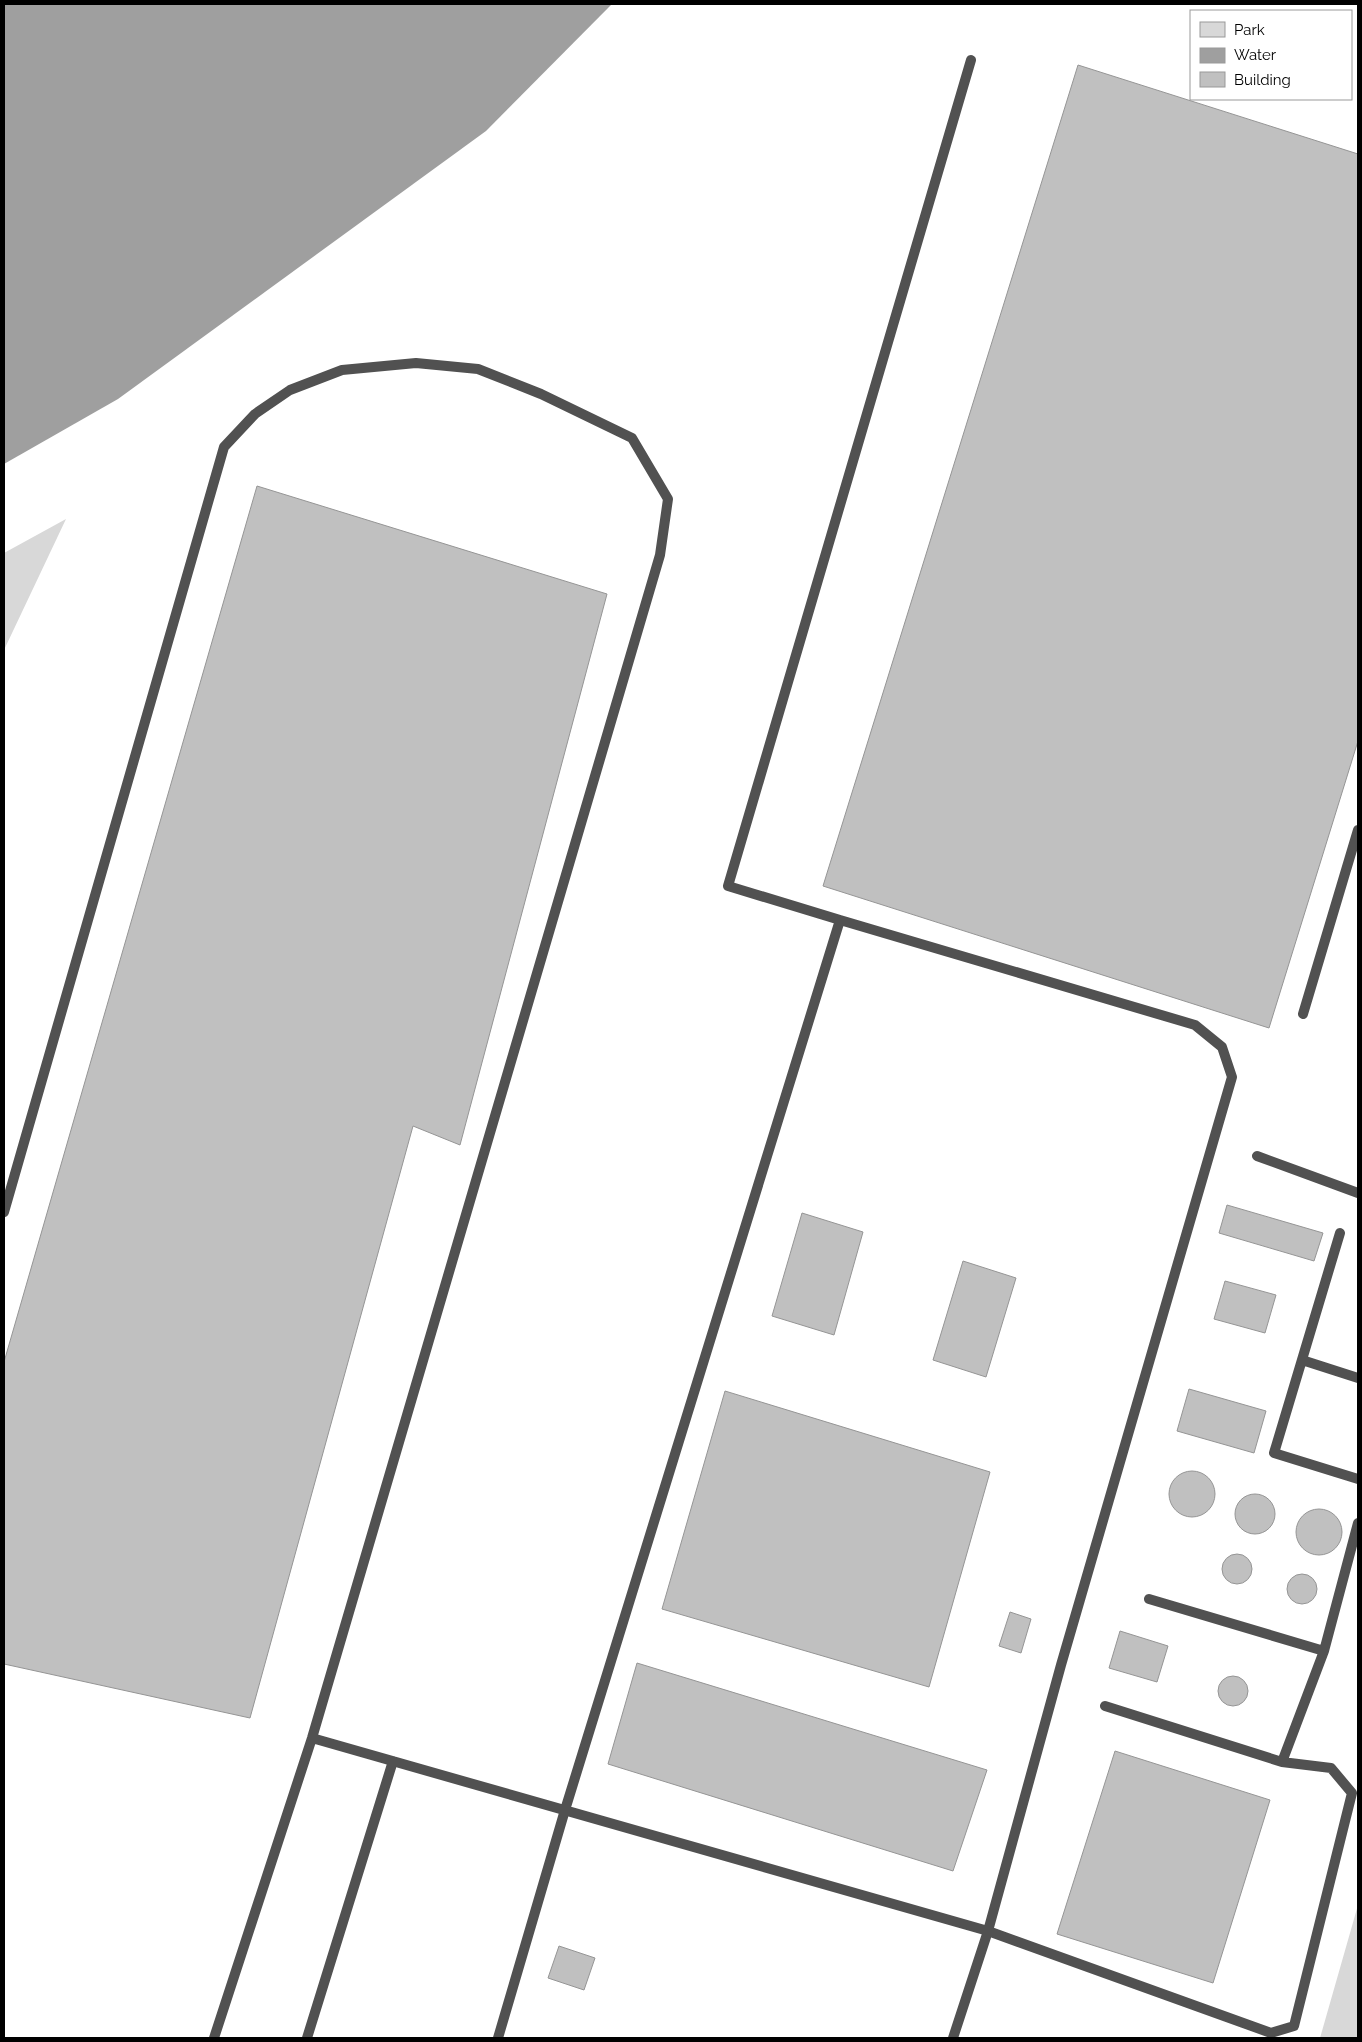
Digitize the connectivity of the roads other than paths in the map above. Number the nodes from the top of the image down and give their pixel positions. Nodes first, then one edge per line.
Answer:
1 (971, 60) dead end
2 (1358, 830) edge
3 (840, 920) junction
4 (1302, 1014) dead end
5 (1257, 1156) dead end
6 (1358, 1193) edge
7 (4, 1212) edge
8 (1340, 1233) dead end
9 (1302, 1360) junction
10 (1358, 1378) edge
11 (1358, 1478) edge
12 (1358, 1523) edge
13 (1149, 1599) dead end
14 (1324, 1651) junction
15 (1105, 1706) dead end
16 (312, 1738) junction
17 (392, 1762) junction
18 (1282, 1762) junction
19 (566, 1810) junction
20 (988, 1931) junction
21 (214, 2038) edge
22 (307, 2038) edge
23 (498, 2038) edge
24 (953, 2038) edge

1 - 3 lane
2 - 4 lane
3 - 19 lane
3 - 20 lane
5 - 6 lane
7 - 16 lane
8 - 9 lane
9 - 10 lane
9 - 11 lane
12 - 14 lane
13 - 14 lane
14 - 18 lane
15 - 18 lane
16 - 17 lane
16 - 21 lane
17 - 19 lane
17 - 22 lane
18 - 20 lane
19 - 20 lane
19 - 23 lane
20 - 24 lane

